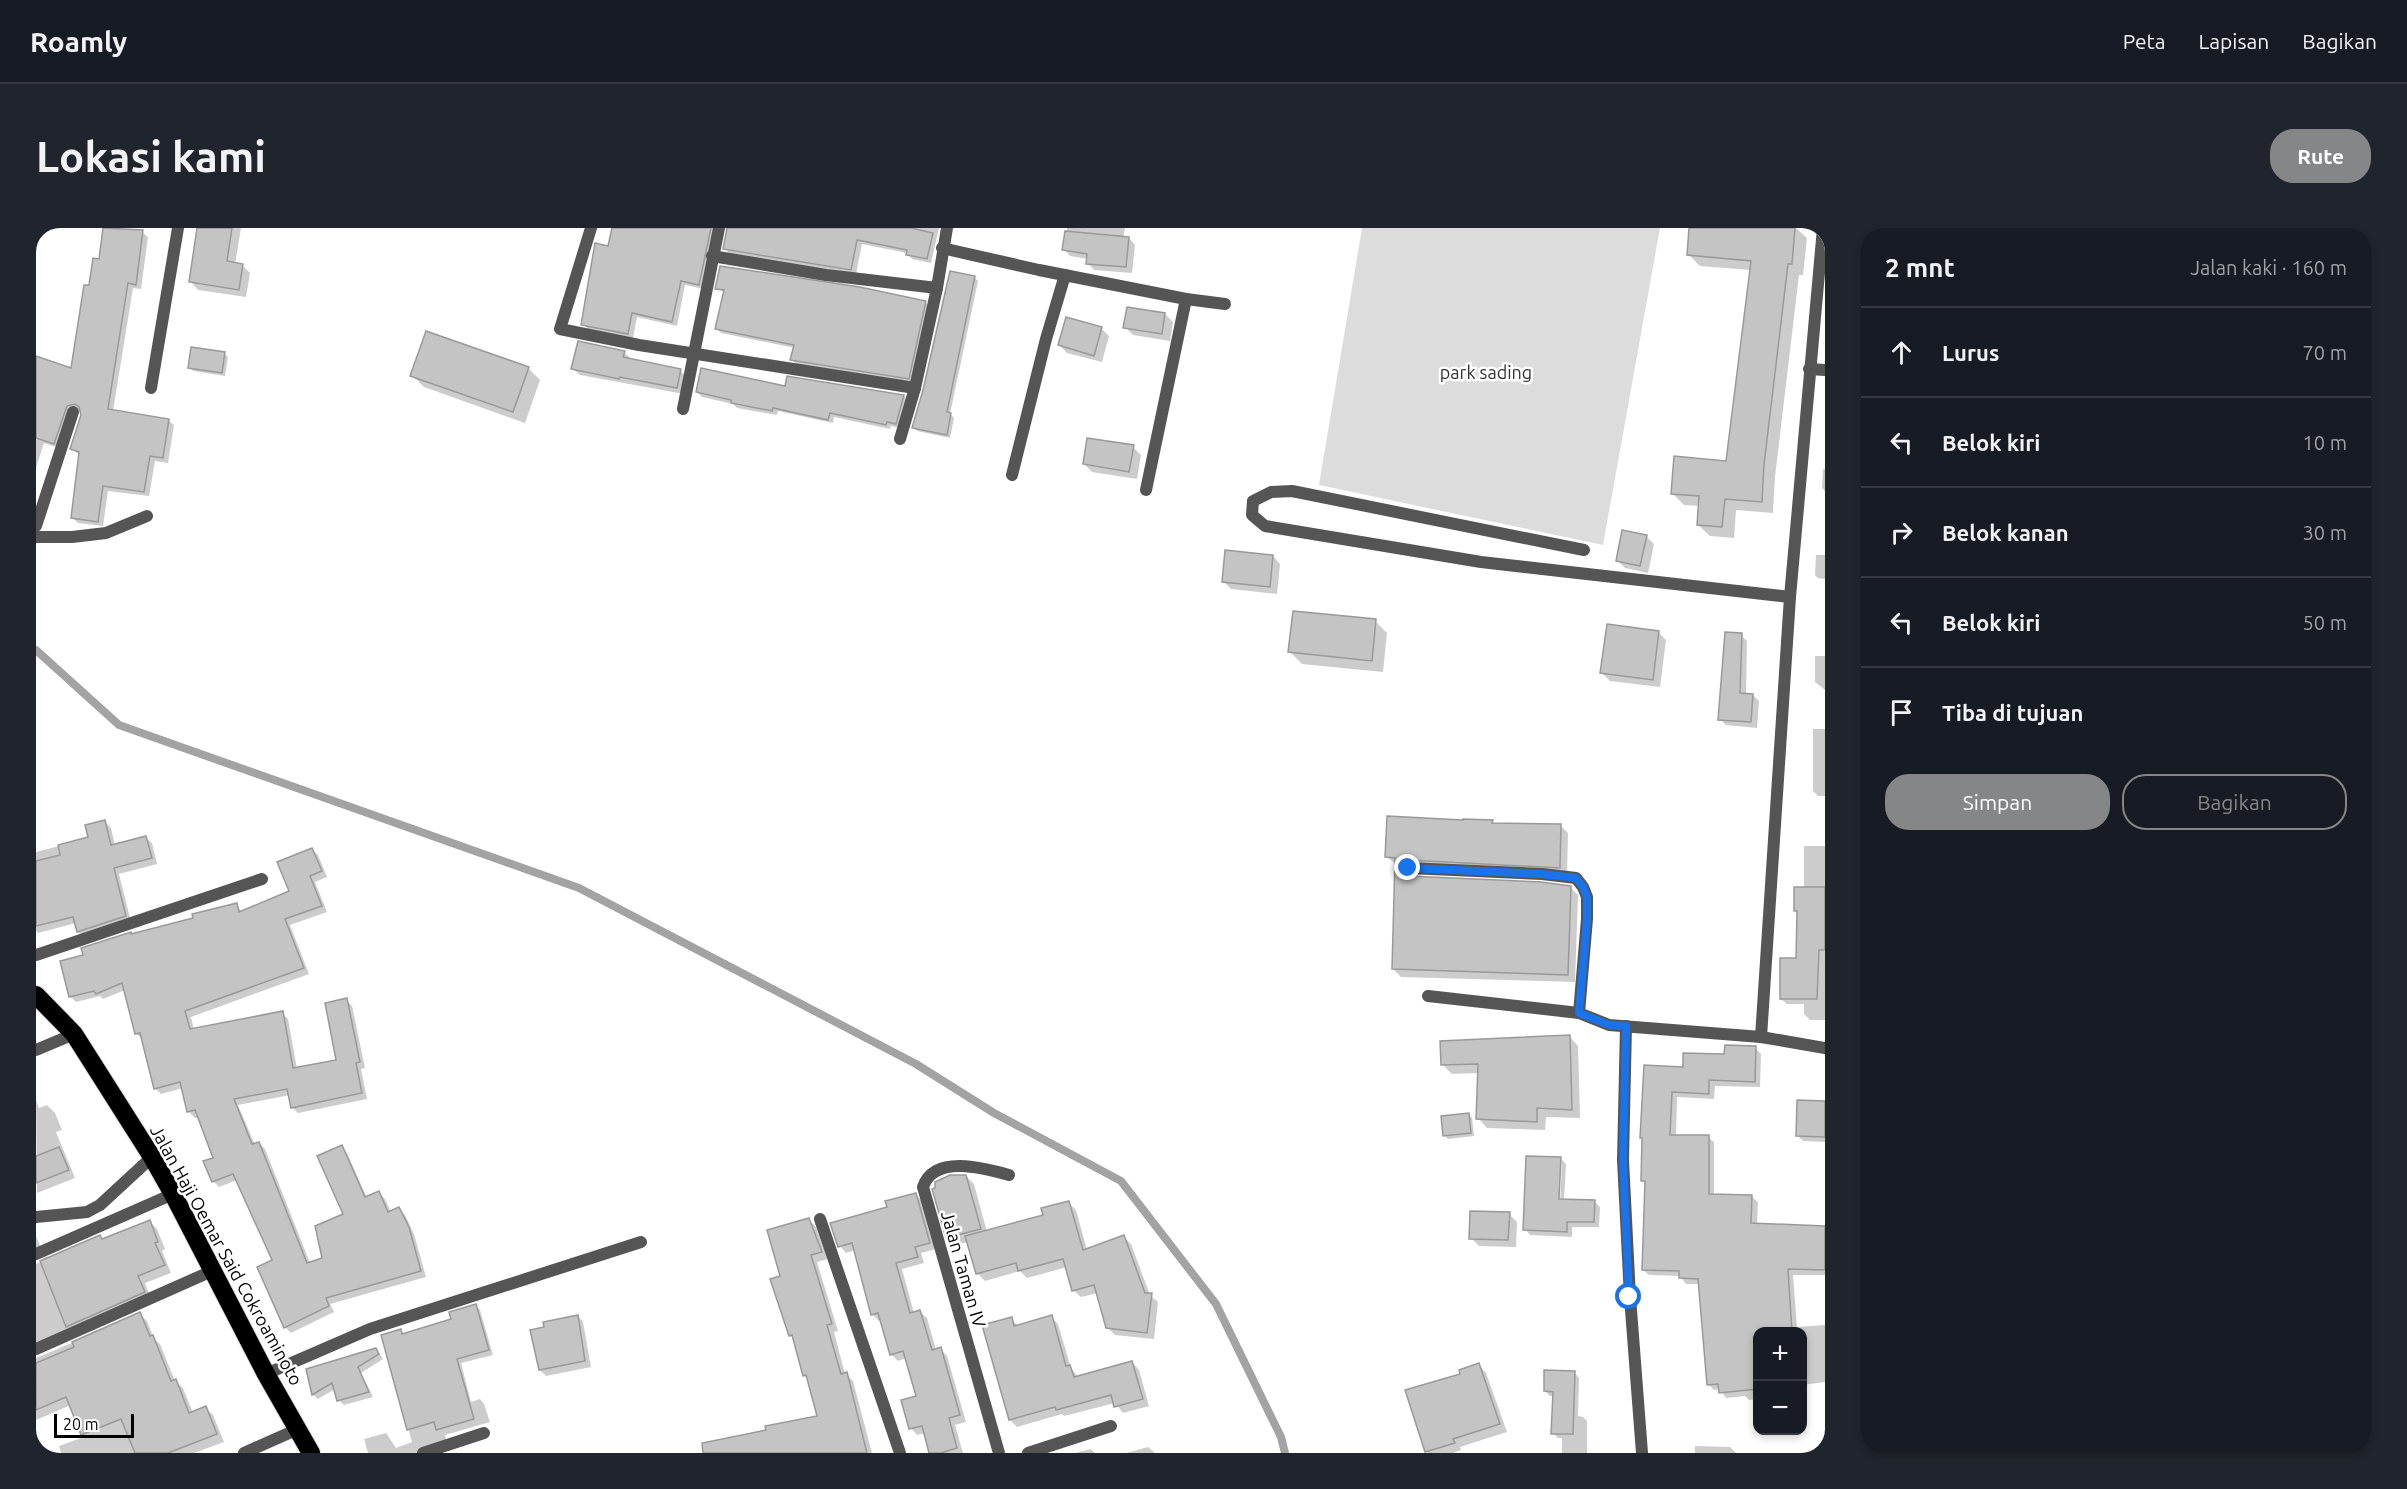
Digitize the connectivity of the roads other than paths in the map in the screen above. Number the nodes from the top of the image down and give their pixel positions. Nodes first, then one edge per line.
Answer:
1 (178, 228) edge
2 (591, 228) edge
3 (719, 228) edge
4 (947, 228) edge
5 (1823, 228) edge
6 (942, 248) junction
7 (712, 256) junction
8 (1822, 262) edge
9 (1065, 275) junction
10 (936, 288) junction
11 (1186, 299) junction
12 (1225, 304) dead end
13 (692, 353) junction
14 (1809, 369) junction
15 (1825, 370) edge
16 (152, 388) dead end
17 (915, 388) junction
18 (683, 409) dead end
19 (73, 412) dead end
20 (900, 439) dead end
21 (1012, 475) dead end
22 (1146, 490) dead end
23 (147, 516) dead end
24 (36, 526) edge
25 (36, 537) edge
26 (1584, 550) dead end
27 (1790, 597) junction
28 (1408, 868) dead end
29 (262, 879) dead end
30 (36, 955) edge
31 (36, 995) edge
32 (1428, 996) dead end
33 (1579, 1013) junction
34 (1626, 1026) junction
35 (74, 1034) junction
36 (1761, 1037) junction
37 (1825, 1048) edge
38 (36, 1050) edge
39 (152, 1158) junction
40 (1009, 1175) dead end
41 (173, 1194) junction
42 (36, 1217) edge
43 (820, 1219) dead end
44 (641, 1242) dead end
45 (36, 1254) edge
46 (212, 1270) junction
47 (36, 1348) edge
48 (266, 1374) junction
49 (1111, 1426) dead end
50 (298, 1429) junction
51 (484, 1433) dead end
52 (244, 1453) edge
53 (311, 1453) edge
54 (423, 1453) edge
55 (900, 1453) edge
56 (999, 1453) edge
57 (1028, 1453) edge
58 (1642, 1453) edge

1 - 16 street
2 - 13 street
3 - 7 street
4 - 6 street
5 - 8 street
6 - 9 street
6 - 10 street
7 - 10 street
7 - 13 street
8 - 14 street
9 - 11 street
9 - 21 street
10 - 17 street
11 - 12 street
11 - 22 street
13 - 17 street
13 - 18 street
14 - 15 street
14 - 27 street
17 - 20 street
19 - 24 street
23 - 25 street
26 - 27 street
27 - 36 street
28 - 33 street
29 - 30 street
31 - 35 highway, Jalan Haji Oemar Said Cokroaminoto
32 - 33 street
33 - 34 street
34 - 36 street
34 - 58 street
35 - 38 street
35 - 39 highway, Jalan Haji Oemar Said Cokroaminoto
36 - 37 street
39 - 41 highway, Jalan Haji Oemar Said Cokroaminoto
39 - 42 street
40 - 56 street, Jalan Taman IV
41 - 45 street
41 - 46 highway, Jalan Haji Oemar Said Cokroaminoto
43 - 55 street
44 - 48 street
46 - 47 street
46 - 48 highway, Jalan Haji Oemar Said Cokroaminoto
48 - 50 highway, Jalan Haji Oemar Said Cokroaminoto
49 - 57 street
50 - 52 street
50 - 53 highway, Jalan Haji Oemar Said Cokroaminoto
51 - 54 street

